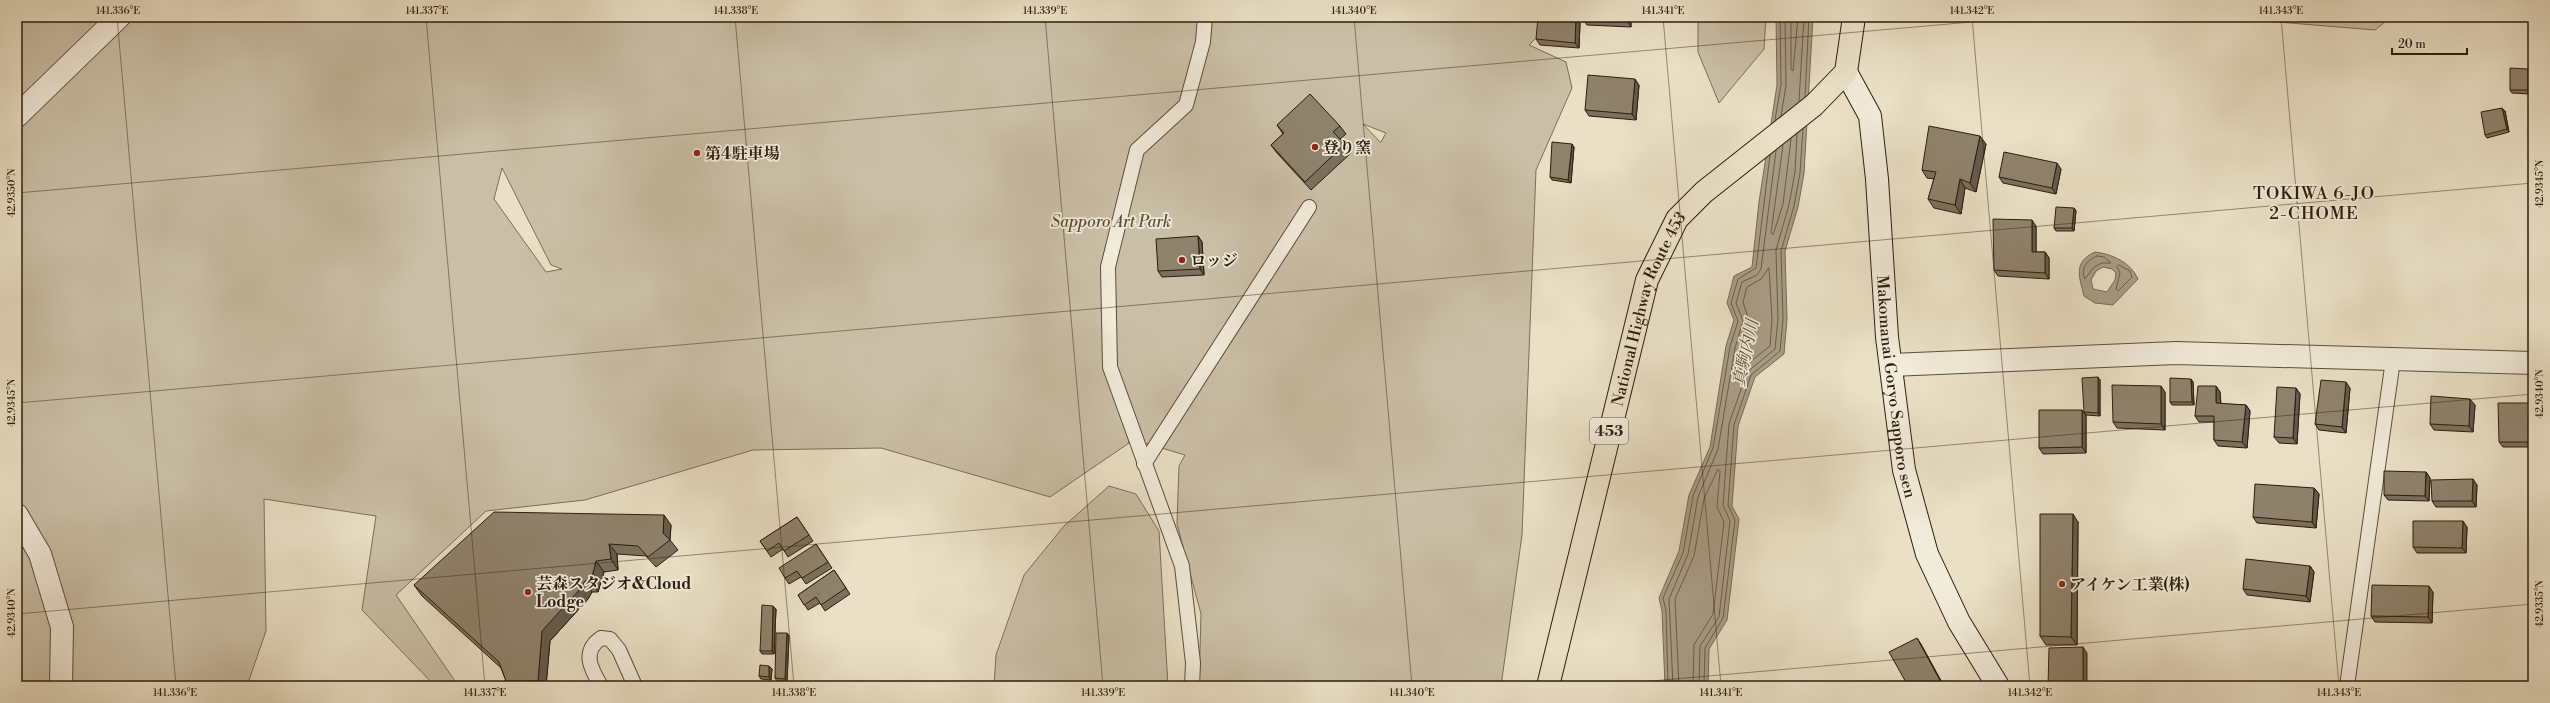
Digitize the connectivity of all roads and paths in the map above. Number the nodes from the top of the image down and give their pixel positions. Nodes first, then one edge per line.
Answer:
1 (119, 17) edge
2 (1205, 17) edge
3 (1854, 17) edge
4 (1846, 72) junction
5 (17, 116) edge
6 (1309, 207) dead end
7 (2393, 360) junction
8 (2533, 363) edge
9 (1891, 365) junction
10 (1144, 464) junction
11 (17, 515) edge
12 (61, 686) edge
13 (601, 686) edge
14 (635, 686) edge
15 (1192, 686) edge
16 (1548, 686) edge
17 (1998, 686) edge
18 (2347, 686) edge

1 - 5 street
2 - 10 lane
3 - 4 highway
4 - 9 street, Makomanai Goryo Sapporo sen
4 - 16 highway, National Highway Route 453 / 453
6 - 10 lane
7 - 8 street
7 - 9 street
7 - 18 lane
9 - 17 street, Makomanai Goryo Sapporo sen
10 - 15 lane
11 - 12 street
13 - 14 lane

